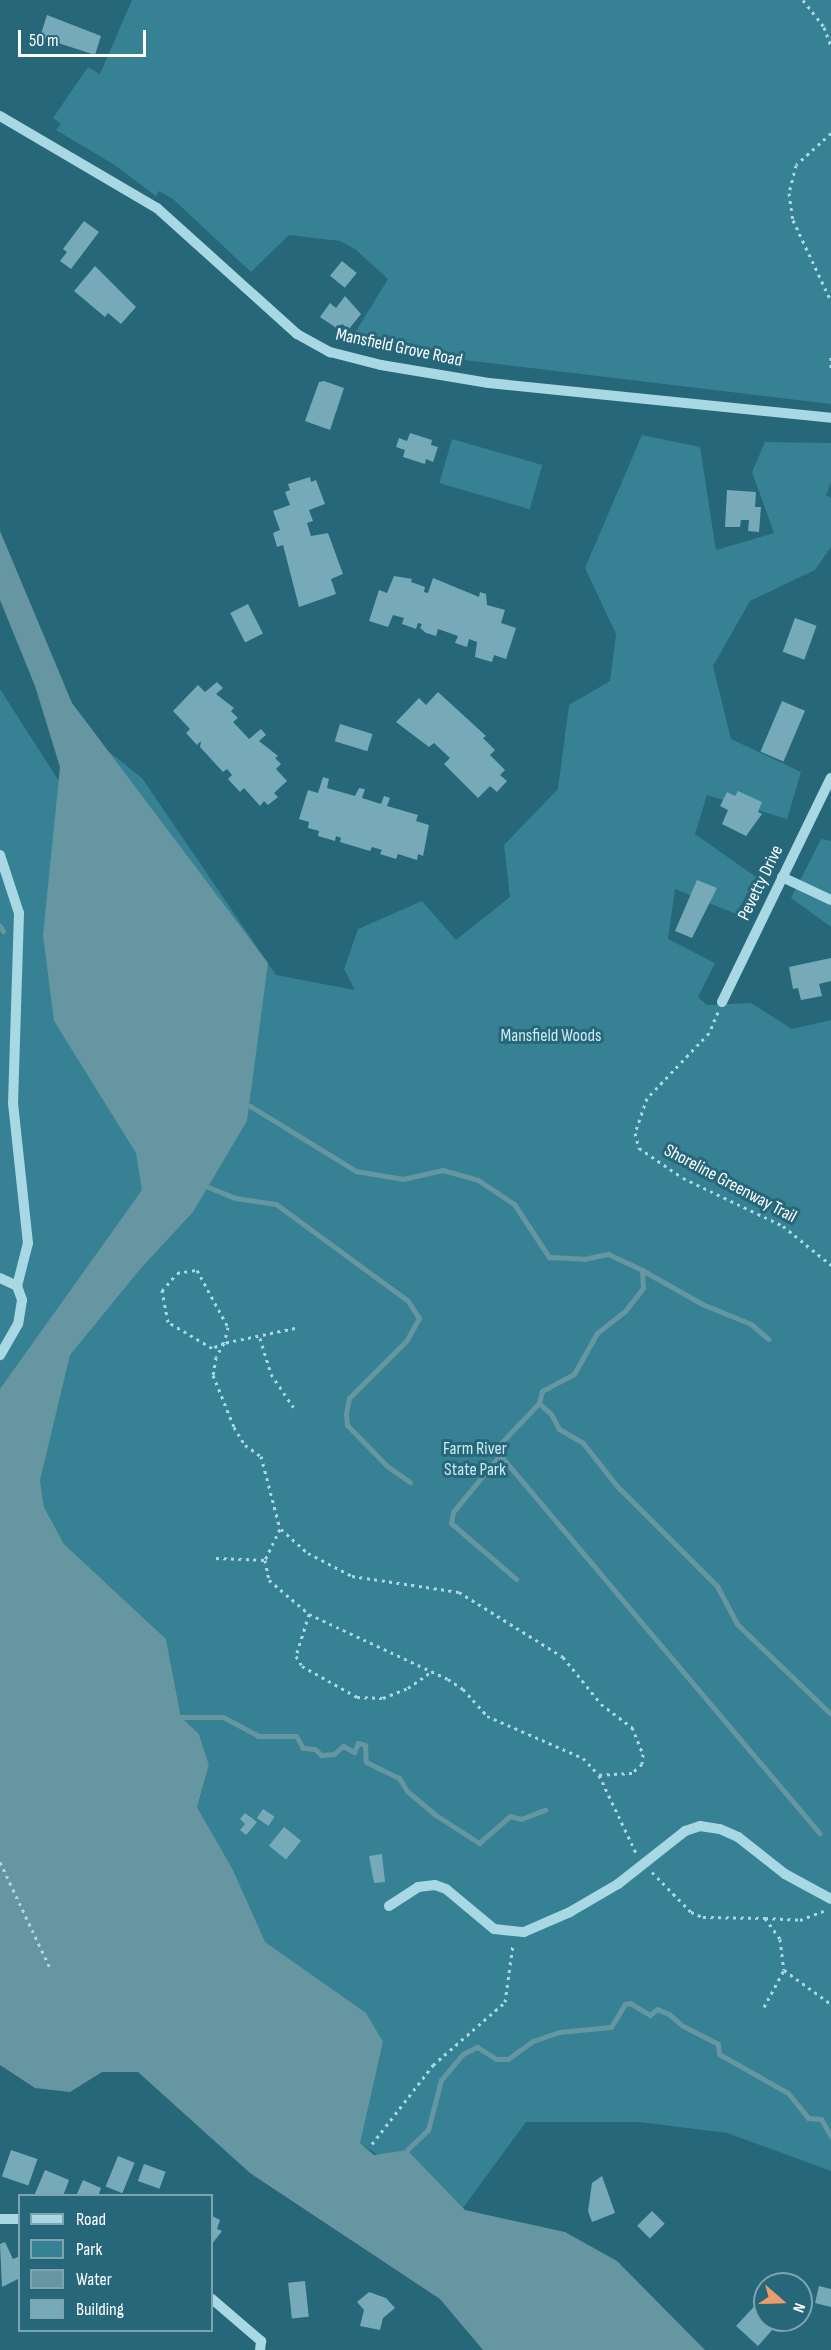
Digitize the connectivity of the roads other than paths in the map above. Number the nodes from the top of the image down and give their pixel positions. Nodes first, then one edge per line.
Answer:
1 (0, 116) edge
2 (831, 418) edge
3 (831, 778) edge
4 (0, 855) edge
5 (782, 877) junction
6 (831, 900) edge
7 (722, 1002) road end
8 (0, 1278) edge
9 (16, 1286) junction
10 (0, 1355) edge
11 (830, 1902) edge
12 (389, 1906) dead end
13 (0, 2219) edge
14 (18, 2219) edge
15 (213, 2301) edge
16 (260, 2350) edge

1 - 2 street, Mansfield Grove Road
3 - 5 street, Pevetty Drive
4 - 9 street
5 - 6 street
5 - 7 street, Pevetty Drive
8 - 9 street
9 - 10 street
11 - 12 street
13 - 14 street
15 - 16 street

